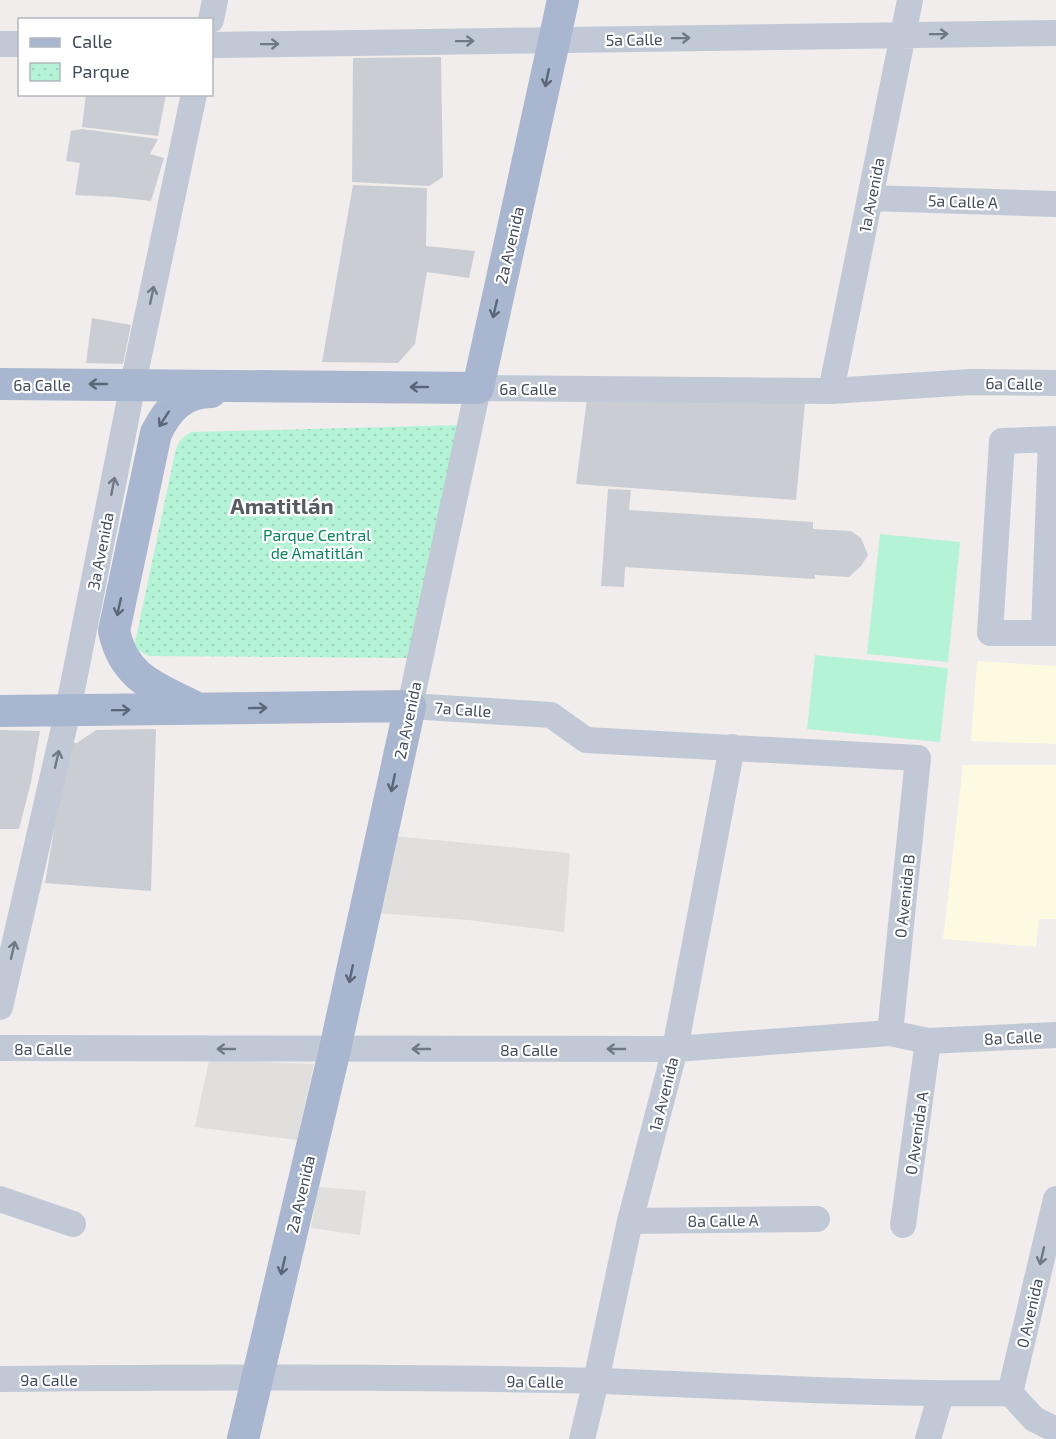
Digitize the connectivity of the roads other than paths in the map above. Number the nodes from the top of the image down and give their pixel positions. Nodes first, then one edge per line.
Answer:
1 (215, 0) edge
2 (563, 0) edge
3 (910, 0) edge
4 (211, 18) edge
5 (1056, 33) edge
6 (903, 35) junction
7 (555, 40) junction
8 (0, 44) edge
9 (18, 44) edge
10 (213, 45) edge
11 (194, 96) edge
12 (870, 198) junction
13 (1056, 204) edge
14 (1056, 383) edge
15 (0, 384) edge
16 (133, 384) junction
17 (253, 386) junction
18 (478, 388) junction
19 (831, 390) junction
20 (1053, 439) edge
21 (1050, 632) edge
22 (410, 706) junction
23 (199, 709) junction
24 (0, 711) edge
25 (68, 711) junction
26 (732, 747) junction
27 (918, 758) joint
28 (0, 1006) edge
29 (891, 1033) junction
30 (1056, 1035) edge
31 (928, 1041) junction
32 (0, 1048) edge
33 (334, 1049) junction
34 (675, 1049) junction
35 (0, 1199) edge
36 (1056, 1199) edge
37 (817, 1219) dead end
38 (630, 1221) junction
39 (73, 1224) dead end
40 (903, 1225) dead end
41 (256, 1377) junction
42 (0, 1379) edge
43 (597, 1381) junction
44 (1010, 1393) junction
45 (941, 1394) junction
46 (1045, 1425) edge
47 (243, 1439) edge
48 (582, 1439) edge
49 (928, 1439) edge

1 - 4 street
2 - 7 main road, 2a Avenida
3 - 6 street, 1a Avenida
6 -> 5 street, 5a Calle
7 -> 6 street, 5a Calle
6 - 12 street, 1a Avenida
10 -> 7 street, 5a Calle
7 -> 18 main road, 2a Avenida
8 - 9 street
16 -> 11 street, 3a Avenida
12 - 13 street, 5a Calle A
12 - 19 street, 1a Avenida
14 - 19 street, 6a Calle
16 -> 15 main road, 6a Calle
16 - 17 main road, 6a Calle
25 -> 16 street, 3a Avenida
18 -> 17 main road, 6a Calle
17 -> 23 main road
18 - 19 street, 6a Calle
18 - 22 street, 2a Avenida
20 - 21 street
20 - 21 street
23 -> 22 main road, 7a Calle
22 - 26 street, 7a Calle
22 -> 33 main road, 2a Avenida
25 -> 23 main road, 7a Calle
24 - 25 main road, 7a Calle
28 -> 25 street, 3a Avenida
26 - 27 street, 7a Calle
26 - 34 street, 1a Avenida
27 - 29 street, 0 Avenida B
29 - 31 street, 8a Calle
29 - 34 street, 8a Calle
30 - 31 street, 8a Calle
31 - 40 street, 0 Avenida A
33 -> 32 street, 8a Calle
34 -> 33 street, 8a Calle
33 -> 41 main road, 2a Avenida
34 - 38 street, 1a Avenida
35 - 39 street
36 -> 44 street, 0 Avenida
37 - 38 street, 8a Calle A
38 - 43 street, 1a Avenida
41 - 42 street, 9a Calle
41 - 43 street, 9a Calle
41 - 47 main road, 2a Avenida
43 - 45 street, 9a Calle
43 - 48 street, 1a Avenida
44 - 45 street, 9a Calle
44 - 46 street
45 - 49 street

